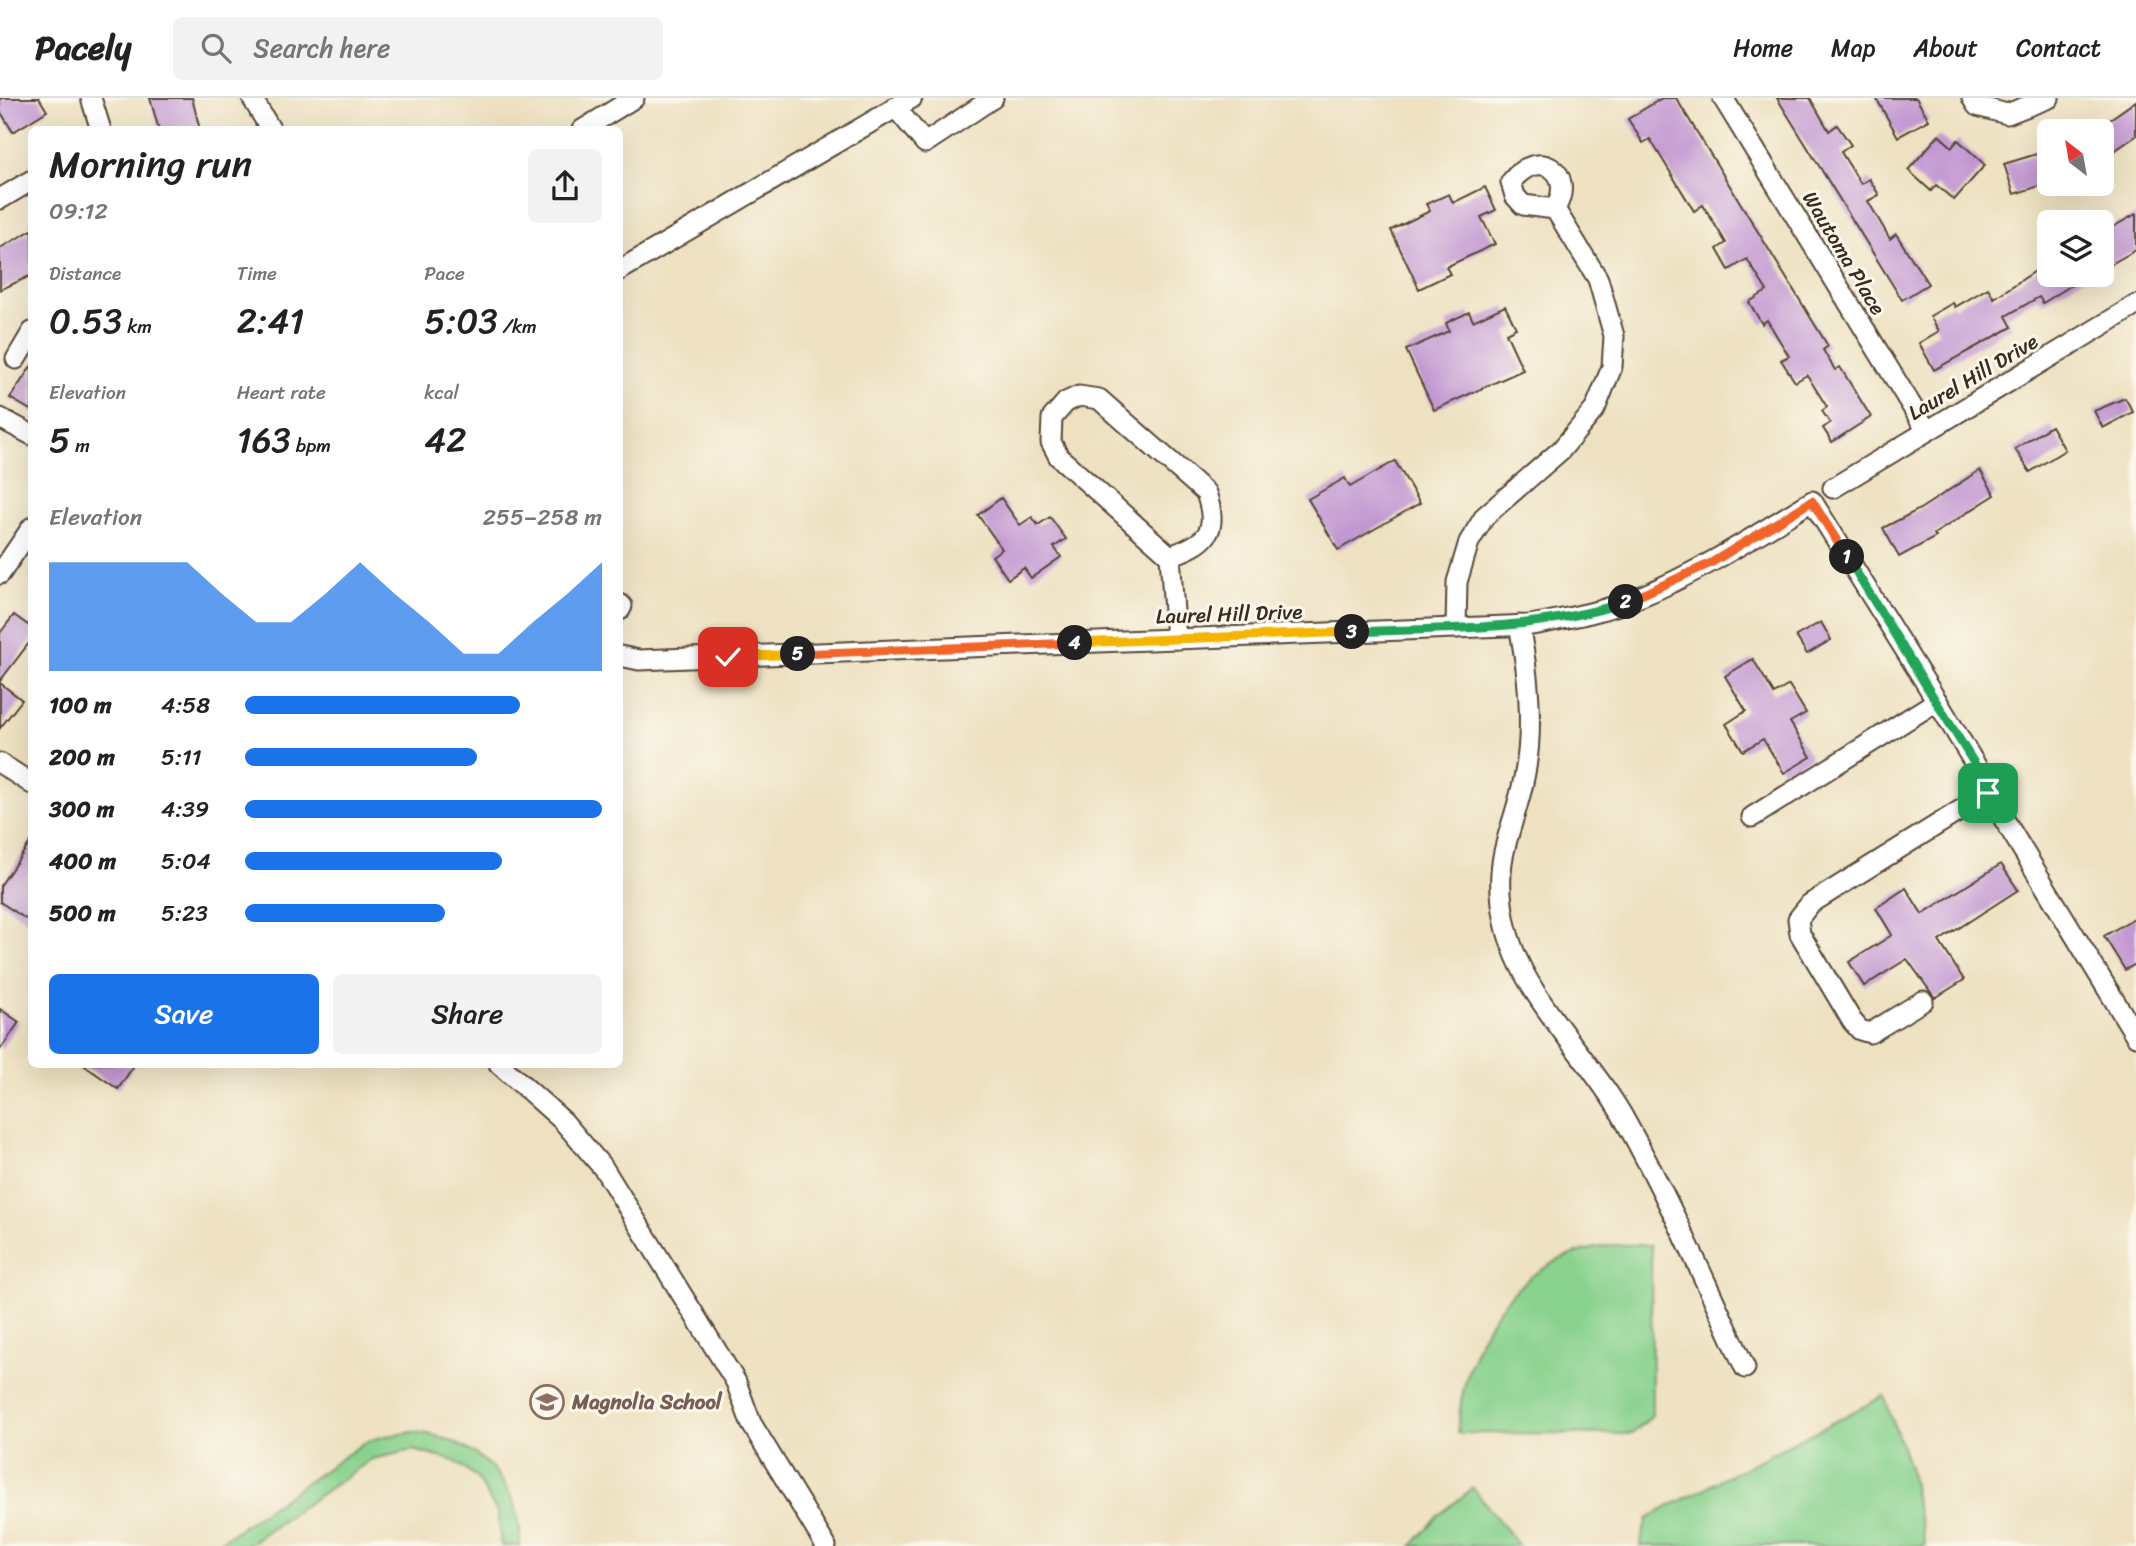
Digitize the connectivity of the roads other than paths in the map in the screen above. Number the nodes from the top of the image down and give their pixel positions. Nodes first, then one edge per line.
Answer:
1 (91, 98) edge
2 (252, 98) edge
3 (634, 98) edge
4 (993, 98) edge
5 (1723, 98) edge
6 (1972, 98) edge
7 (2049, 98) edge
8 (903, 103) edge
9 (100, 126) edge
10 (269, 126) edge
11 (588, 126) edge
12 (28, 182) edge
13 (0, 199) edge
14 (1555, 209) dead end
15 (623, 268) edge
16 (2136, 305) edge
17 (28, 339) edge
18 (16, 359) dead end
19 (0, 418) edge
20 (1927, 431) junction
21 (28, 433) edge
22 (1833, 488) dead end
23 (28, 533) edge
24 (1170, 556) junction
25 (0, 575) edge
26 (1519, 625) junction
27 (1456, 628) junction
28 (1176, 639) junction
29 (623, 657) edge
30 (1937, 701) junction
31 (0, 763) edge
32 (28, 781) edge
33 (1988, 793) junction
34 (1752, 817) dead end
35 (1923, 1001) dead end
36 (2136, 1036) edge
37 (504, 1068) edge
38 (1745, 1367) dead end
39 (826, 1546) edge

1 - 9 street
2 - 10 street
3 - 11 street
4 - 8 street
5 - 20 street, Wautoma Place
6 - 7 street
8 - 15 street
12 - 13 street
14 - 27 street
16 - 20 street, Laurel Hill Drive
17 - 18 street
19 - 21 street
20 - 22 street, Laurel Hill Drive
23 - 25 street
24 - 24 street
24 - 28 street
26 - 27 street, Laurel Hill Drive
26 - 30 street, Laurel Hill Drive
26 - 38 street
27 - 28 street, Laurel Hill Drive
28 - 29 street, Laurel Hill Drive
30 - 33 street
30 - 34 street
31 - 32 street
33 - 35 street
33 - 36 street
37 - 39 street

